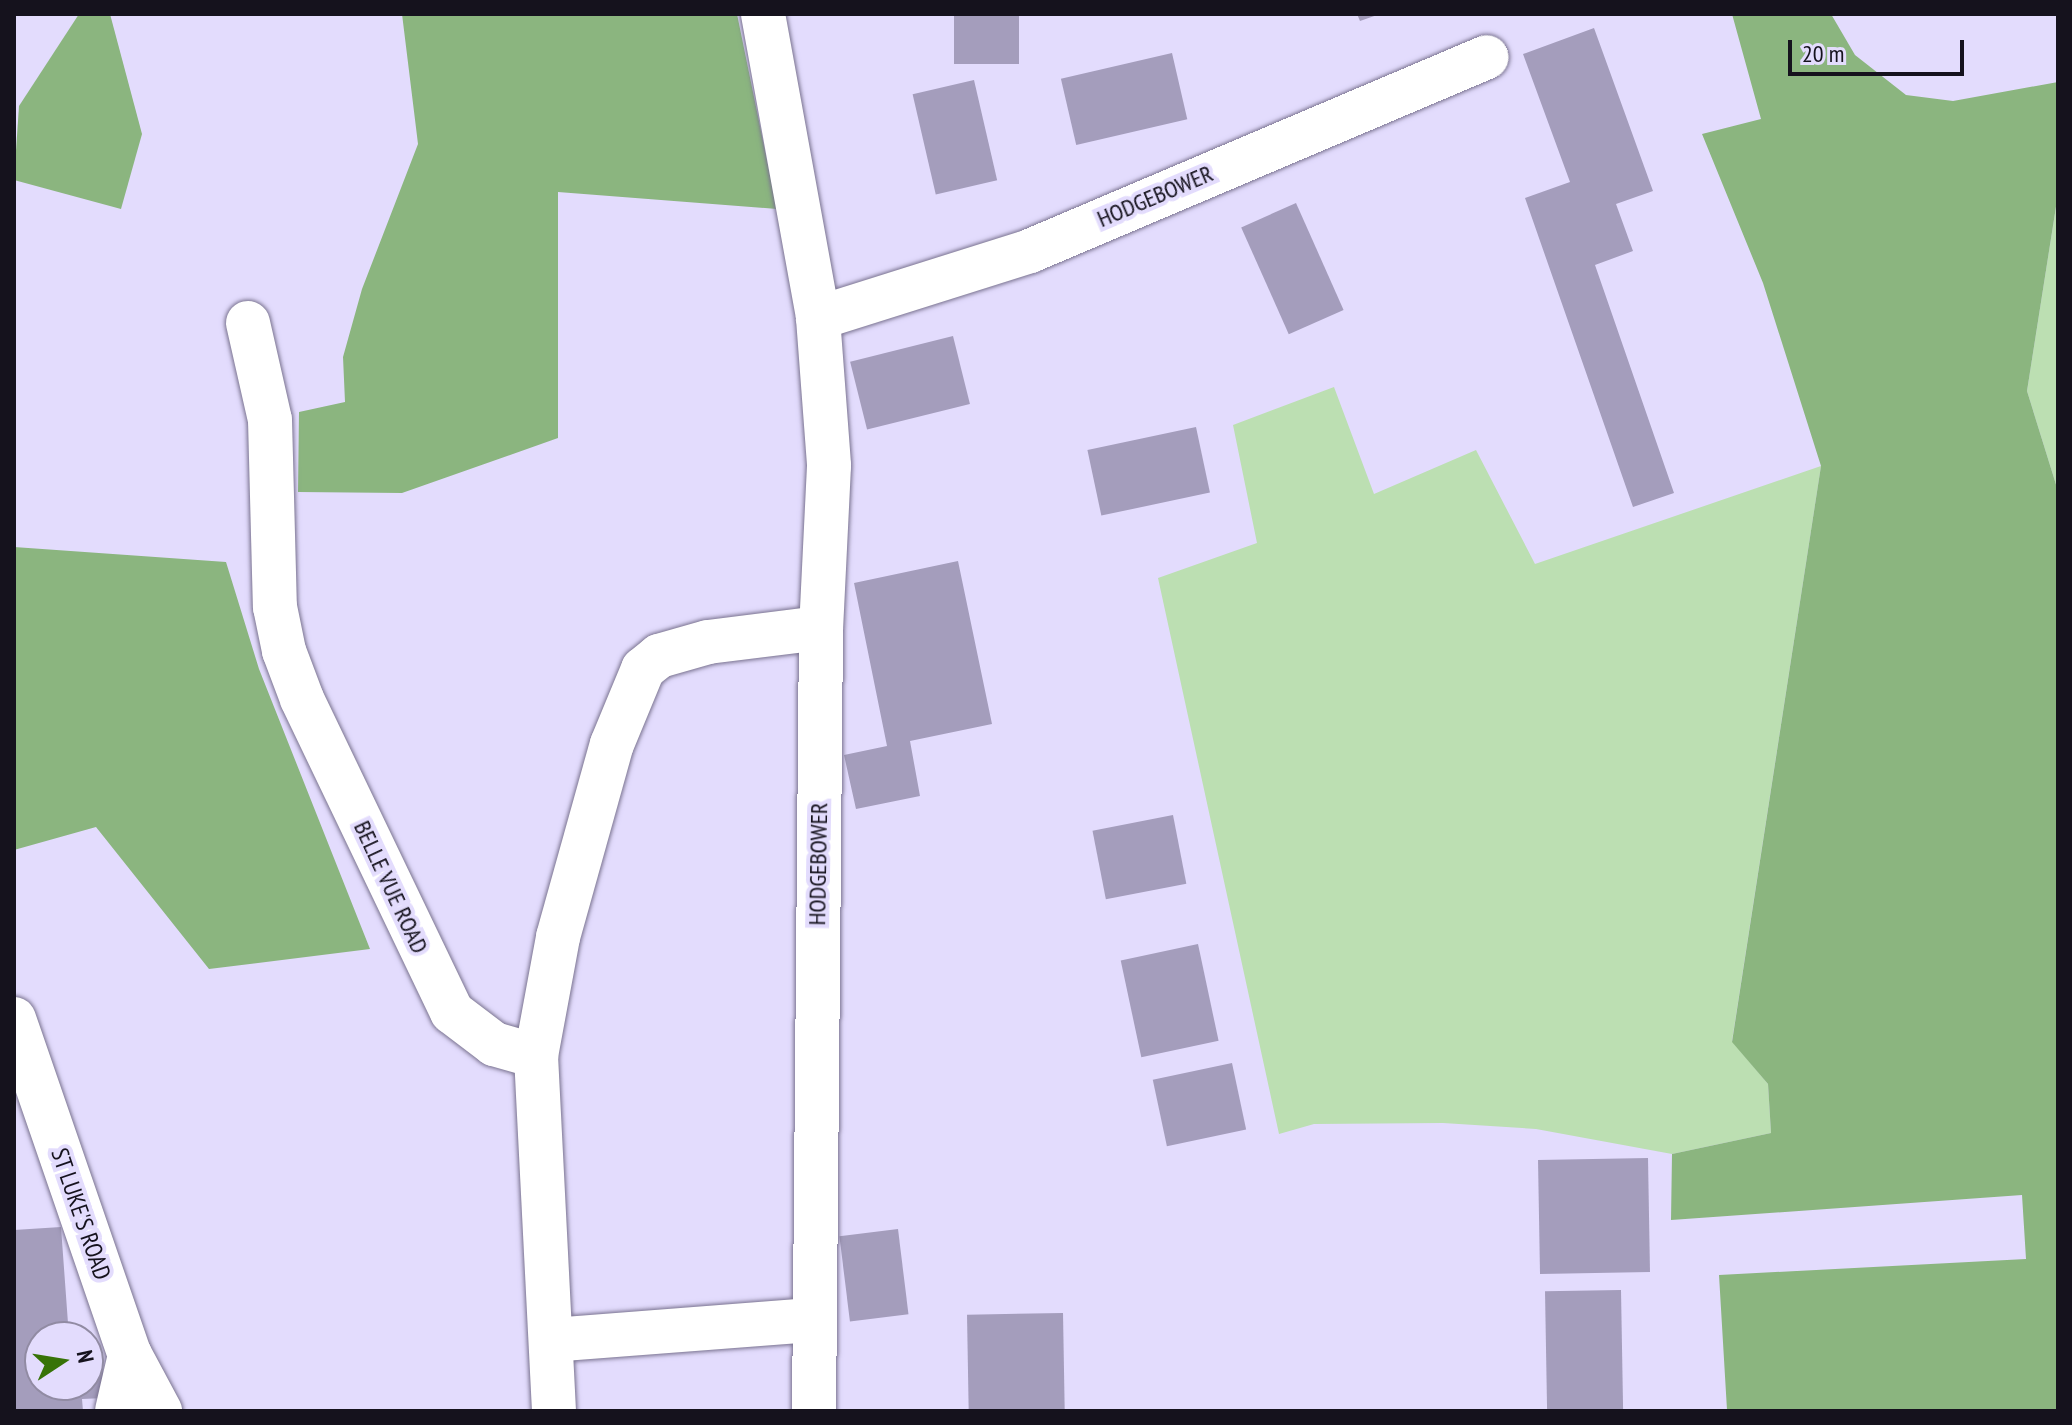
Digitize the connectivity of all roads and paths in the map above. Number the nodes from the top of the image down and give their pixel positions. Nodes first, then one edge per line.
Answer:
1 (763, 14) edge
2 (1487, 57) dead end
3 (818, 318) junction
4 (248, 323) dead end
5 (821, 628) junction
6 (14, 1019) edge
7 (536, 1056) junction
8 (812, 1320) junction
9 (552, 1340) junction
10 (130, 1355) junction
11 (117, 1411) edge
12 (160, 1411) edge
13 (554, 1411) edge
14 (814, 1411) edge

1 - 3 street, HODGEBOWER
2 - 3 street, HODGEBOWER
3 - 5 street, HODGEBOWER
4 - 7 street, BELLE VUE ROAD
5 - 7 street
5 - 8 street, HODGEBOWER
6 - 10 street, ST LUKE'S ROAD
7 - 9 street
8 - 9 street
8 - 14 street, HODGEBOWER
9 - 13 street
10 - 11 street
10 - 12 street, ST LUKE'S ROAD

